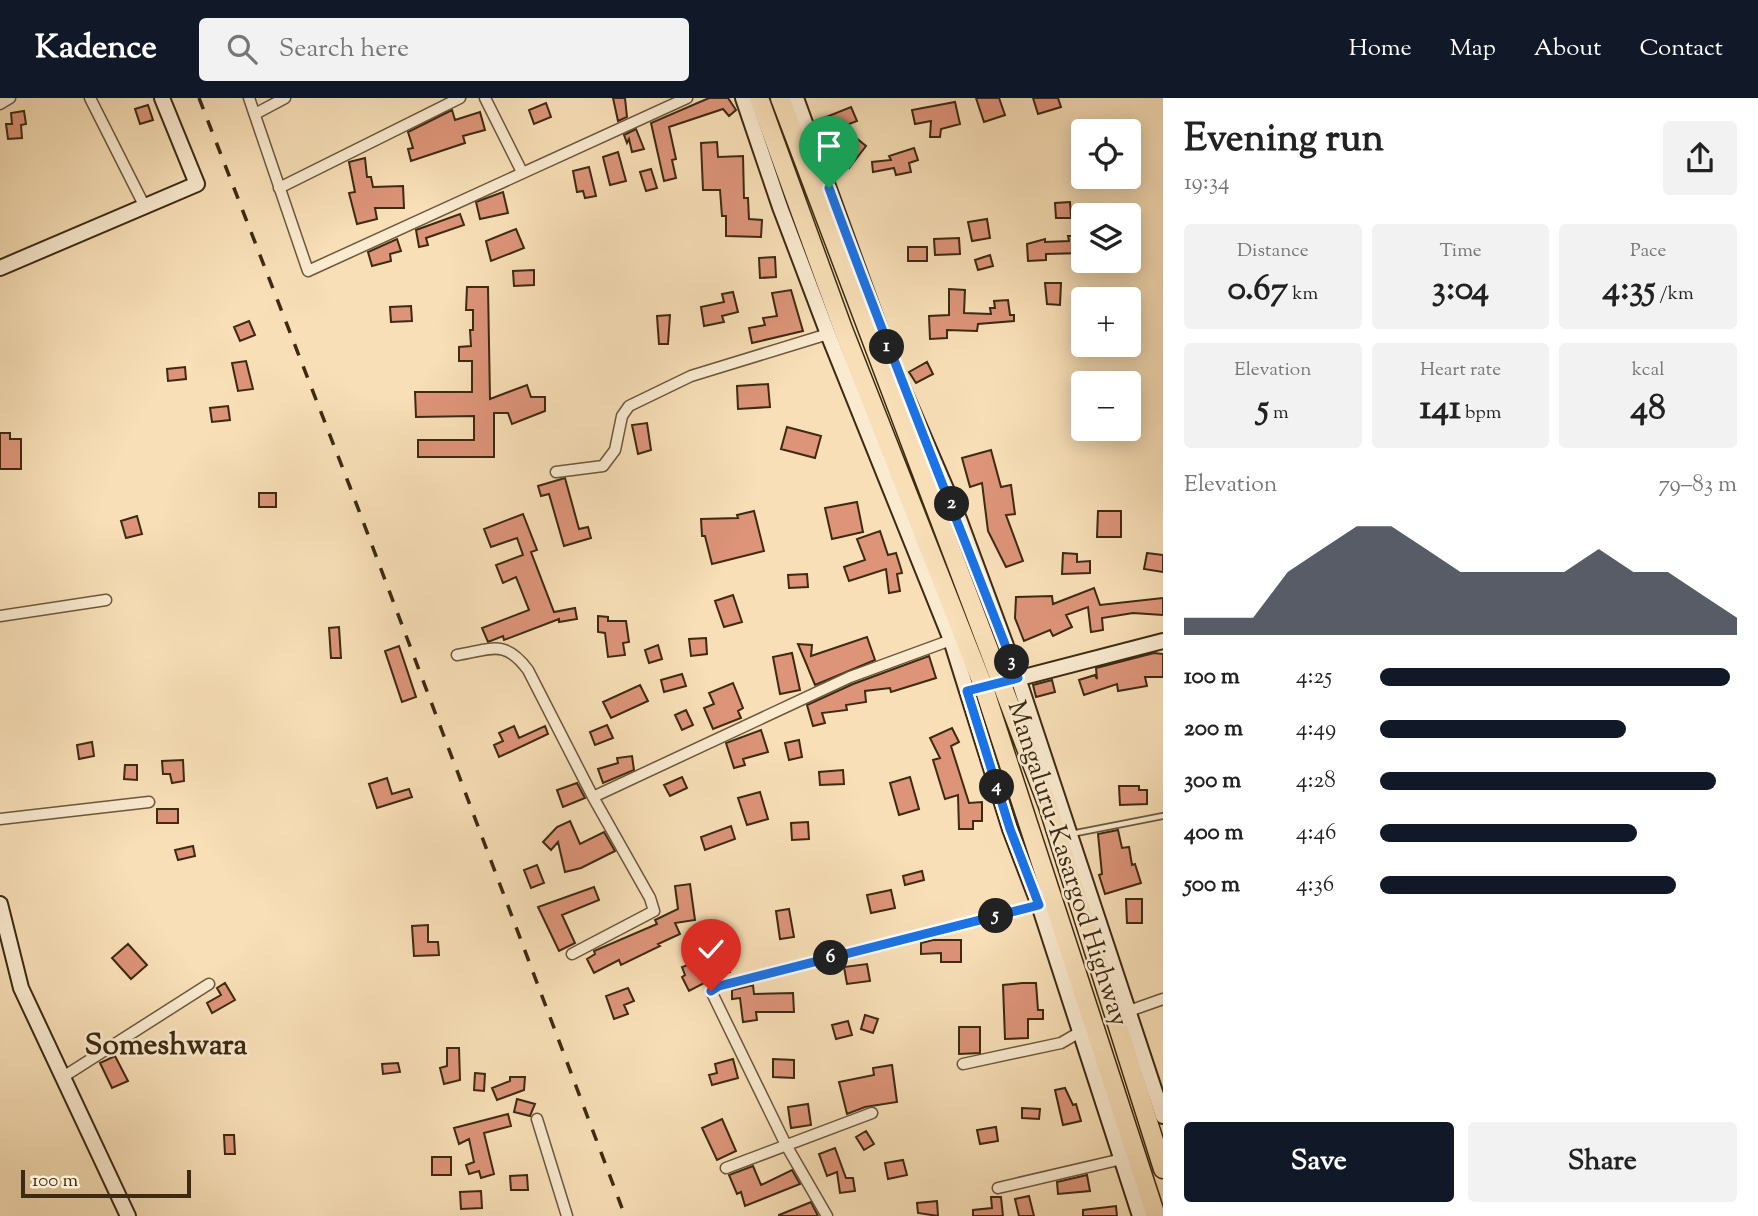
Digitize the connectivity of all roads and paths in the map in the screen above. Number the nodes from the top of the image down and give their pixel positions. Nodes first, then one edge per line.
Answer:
1 (10, 98) edge
2 (90, 98) edge
3 (162, 98) edge
4 (249, 98) edge
5 (285, 98) edge
6 (460, 98) edge
7 (485, 98) edge
8 (687, 98) edge
9 (743, 98) edge
10 (759, 98) edge
11 (780, 98) edge
12 (796, 98) edge
13 (0, 104) edge
14 (255, 114) junction
15 (522, 172) junction
16 (279, 188) junction
17 (145, 207) junction
18 (0, 268) edge
19 (828, 334) junction
20 (556, 472) dead end
21 (106, 600) dead end
22 (0, 616) edge
23 (951, 640) junction
24 (1163, 641) edge
25 (457, 655) dead end
26 (1011, 680) junction
27 (976, 690) junction
28 (593, 797) junction
29 (149, 802) dead end
30 (1163, 816) edge
31 (0, 819) edge
32 (1071, 834) junction
33 (0, 904) edge
34 (1039, 905) junction
35 (572, 954) dead end
36 (209, 985) dead end
37 (1163, 999) edge
38 (1129, 1011) junction
39 (1080, 1032) junction
40 (963, 1064) dead end
41 (63, 1077) junction
42 (872, 1113) dead end
43 (1163, 1116) edge
44 (537, 1119) dead end
45 (786, 1146) junction
46 (1122, 1159) junction
47 (726, 1168) dead end
48 (1163, 1169) edge
49 (998, 1188) dead end
50 (128, 1216) edge
51 (567, 1216) edge
52 (827, 1216) edge
53 (1140, 1216) edge
54 (1157, 1216) edge

1 - 13 street
2 - 17 street
3 - 17 street
4 - 14 street
5 - 14 street
6 - 16 street
7 - 15 street
8 - 15 street
9 - 19 street
10 - 27 highway, Mangaluru-Kasargod Highway
11 - 26 highway, Mangaluru-Kasargod Highway
12 - 26 street
14 - 16 street
15 - 16 street
17 - 18 street
19 - 20 street
19 - 23 street
21 - 22 street
23 - 27 street
23 - 28 street
24 - 26 street
25 - 28 street
26 - 27 street
26 - 32 street
26 - 48 highway, Mangaluru-Kasargod Highway
27 - 34 street
27 - 54 highway, Mangaluru-Kasargod Highway
28 - 35 street
29 - 31 street
30 - 32 lane
32 - 38 street
33 - 41 street
34 - 39 street
34 - 45 street
36 - 41 street
37 - 38 street
38 - 43 street
39 - 40 street
39 - 46 street
41 - 50 street
42 - 45 street
44 - 51 street
45 - 47 street
45 - 52 street
46 - 49 street
46 - 53 street

